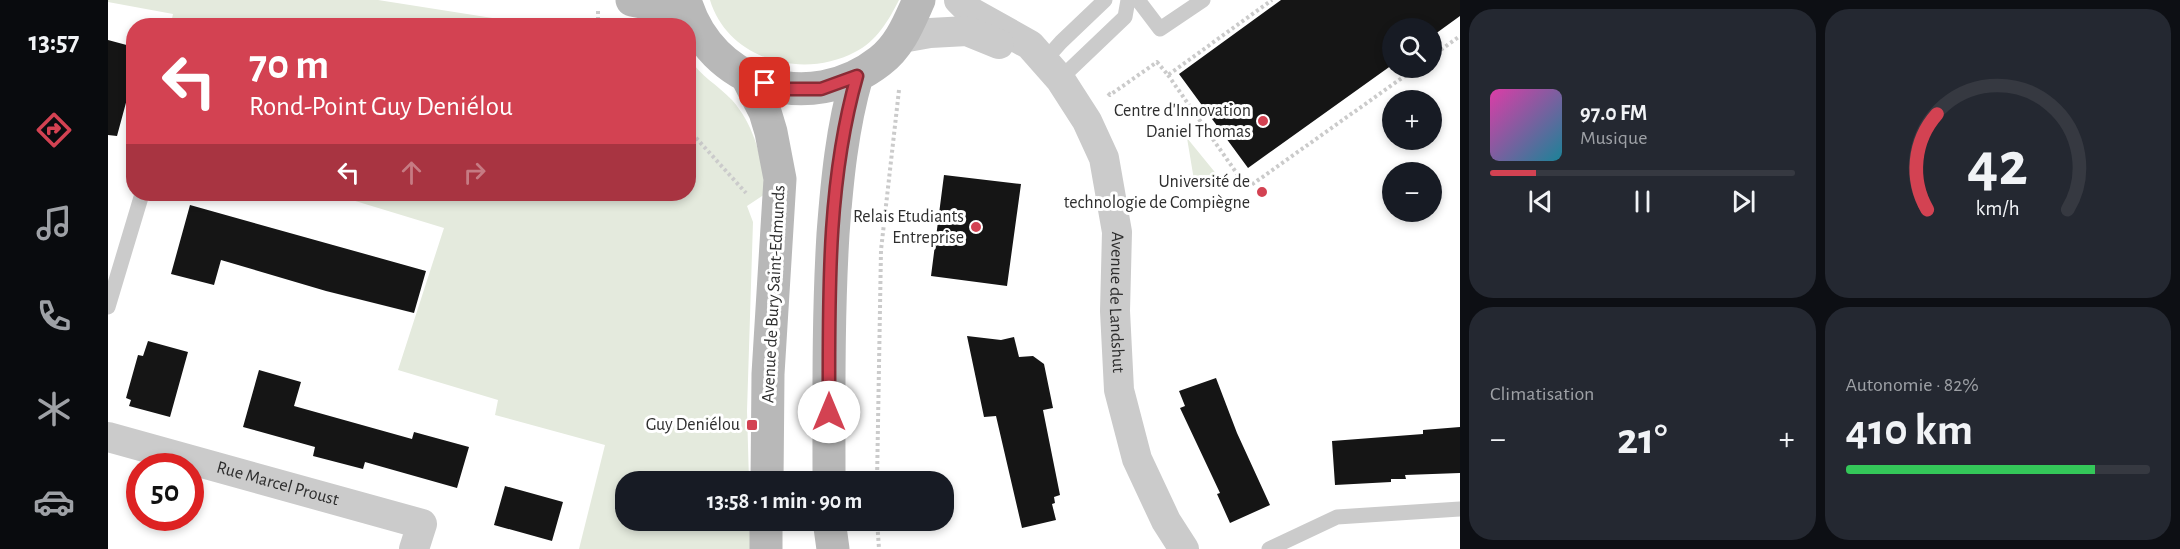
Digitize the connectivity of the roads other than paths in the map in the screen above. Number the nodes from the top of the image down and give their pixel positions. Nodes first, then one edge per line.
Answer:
1 (632, 0) edge
2 (919, 0) edge
3 (960, 0) edge
4 (1105, 0) edge
5 (1128, 0) edge
6 (1138, 0) edge
7 (1203, 0) edge
8 (686, 6) edge
9 (696, 26) edge
10 (902, 38) junction
11 (1052, 70) junction
12 (857, 76) junction
13 (747, 77) junction
14 (140, 201) edge
15 (108, 307) edge
16 (108, 437) edge
17 (767, 471) edge
18 (829, 471) edge
19 (1460, 509) edge
20 (766, 531) edge
21 (831, 531) edge
22 (414, 549) edge
23 (766, 549) edge
24 (833, 549) edge
25 (1184, 549) edge
26 (1269, 549) edge

1 - 8 main road
2 - 10 main road
3 - 11 street, Avenue de Landshut
4 - 11 lane
5 - 11 lane
6 - 7 lane
9 - 13 main road
10 - 11 street
10 - 12 main road
11 - 25 street, Avenue de Landshut
12 - 13 main road
12 - 18 main road
13 - 17 main road, Avenue de Bury Saint-Edmunds
14 - 15 lane
16 - 22 street, Rue Marcel Proust
19 - 26 lane
20 - 23 main road
21 - 24 main road

